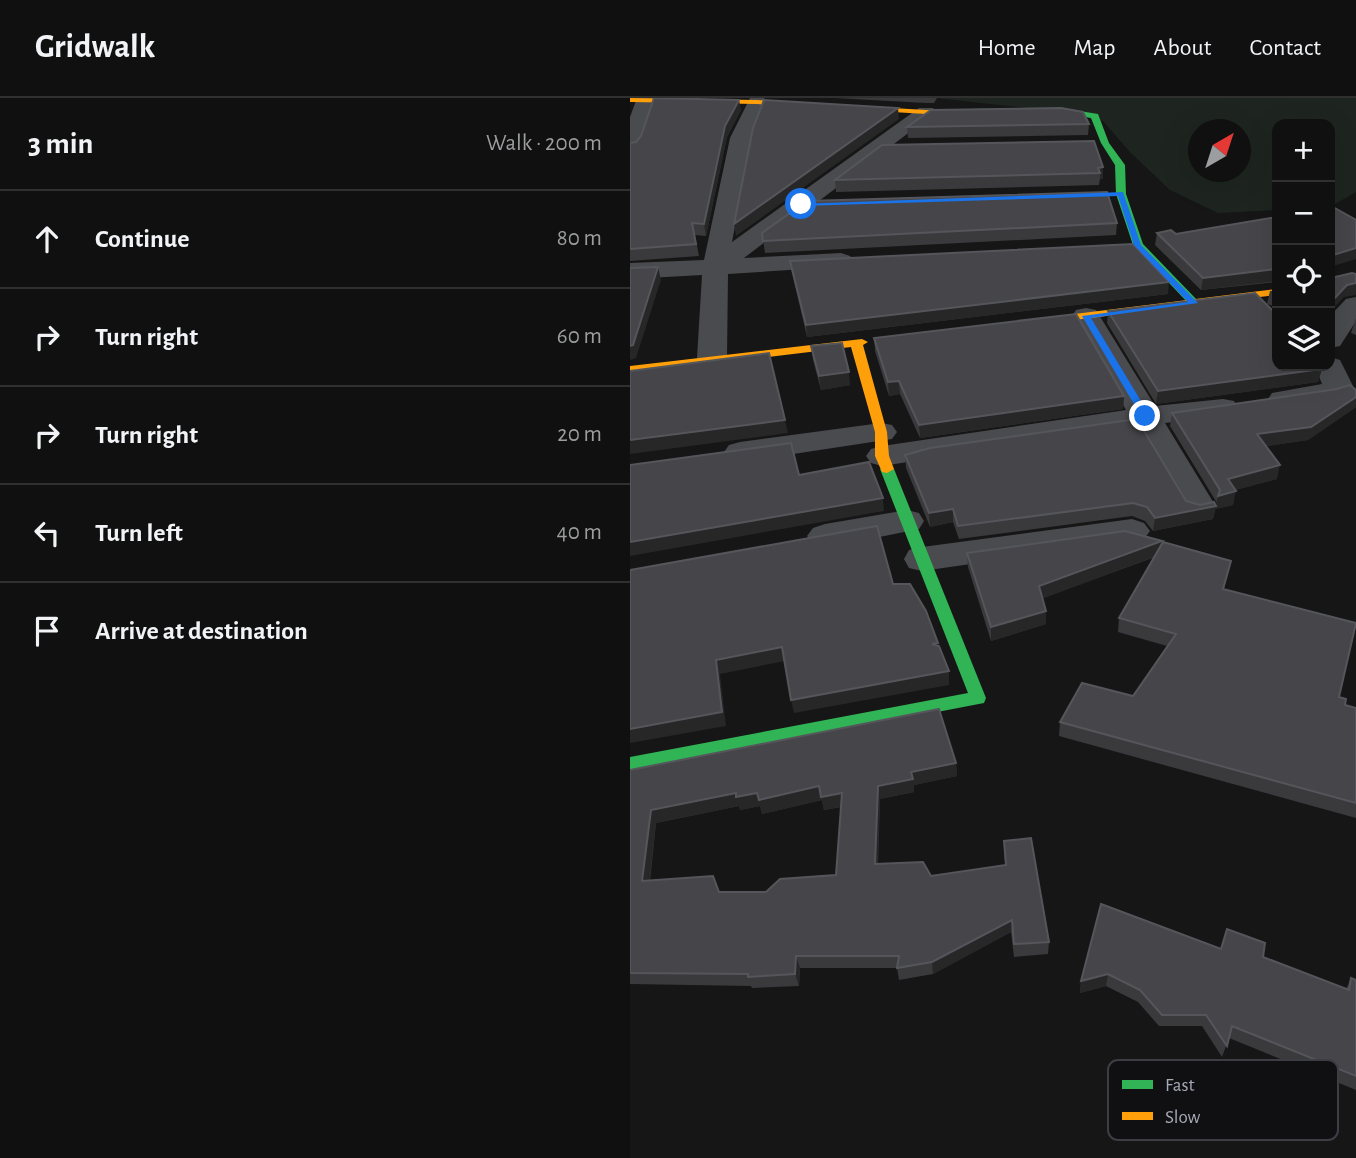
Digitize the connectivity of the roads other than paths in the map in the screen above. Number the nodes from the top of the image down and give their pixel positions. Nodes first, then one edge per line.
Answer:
1 (647, 98) edge
2 (630, 100) edge
3 (757, 102) junction
4 (926, 113) junction
5 (1105, 143) junction
6 (1078, 144) edge
7 (630, 146) edge
8 (918, 147) edge
9 (877, 148) junction
10 (1093, 194) edge
11 (1121, 194) junction
12 (840, 202) edge
13 (801, 204) junction
14 (1138, 245) junction
15 (1110, 247) edge
16 (865, 260) edge
17 (715, 267) junction
18 (630, 271) edge
19 (1272, 293) edge
20 (1194, 303) junction
21 (1356, 305) edge
22 (1086, 316) junction
23 (1005, 325) edge
24 (1335, 329) edge
25 (883, 339) edge
26 (856, 342) junction
27 (712, 358) junction
28 (630, 370) edge
29 (1332, 371) edge
30 (1145, 416) junction
31 (882, 444) junction
32 (709, 456) edge
33 (1198, 505) edge
34 (907, 521) junction
35 (1132, 531) edge
36 (788, 542) edge
37 (922, 559) junction
38 (630, 764) edge

1 - 2 street
1 - 3 street
1 - 7 street
3 - 4 street
3 - 17 street
4 - 5 street
4 - 9 street
5 - 6 street
5 - 11 street
8 - 9 street
9 - 13 street
10 - 11 street
11 - 14 street
12 - 13 street
13 - 17 street
14 - 15 street
14 - 20 street
16 - 17 street
17 - 18 street
17 - 27 street
19 - 20 street
20 - 22 street
21 - 24 street
22 - 23 street
22 - 30 street
25 - 26 street
26 - 27 street
26 - 31 street
27 - 28 street
29 - 30 street
30 - 31 street
30 - 33 street
31 - 32 street
31 - 34 street
34 - 36 street
34 - 37 street
35 - 37 street
37 - 38 street

